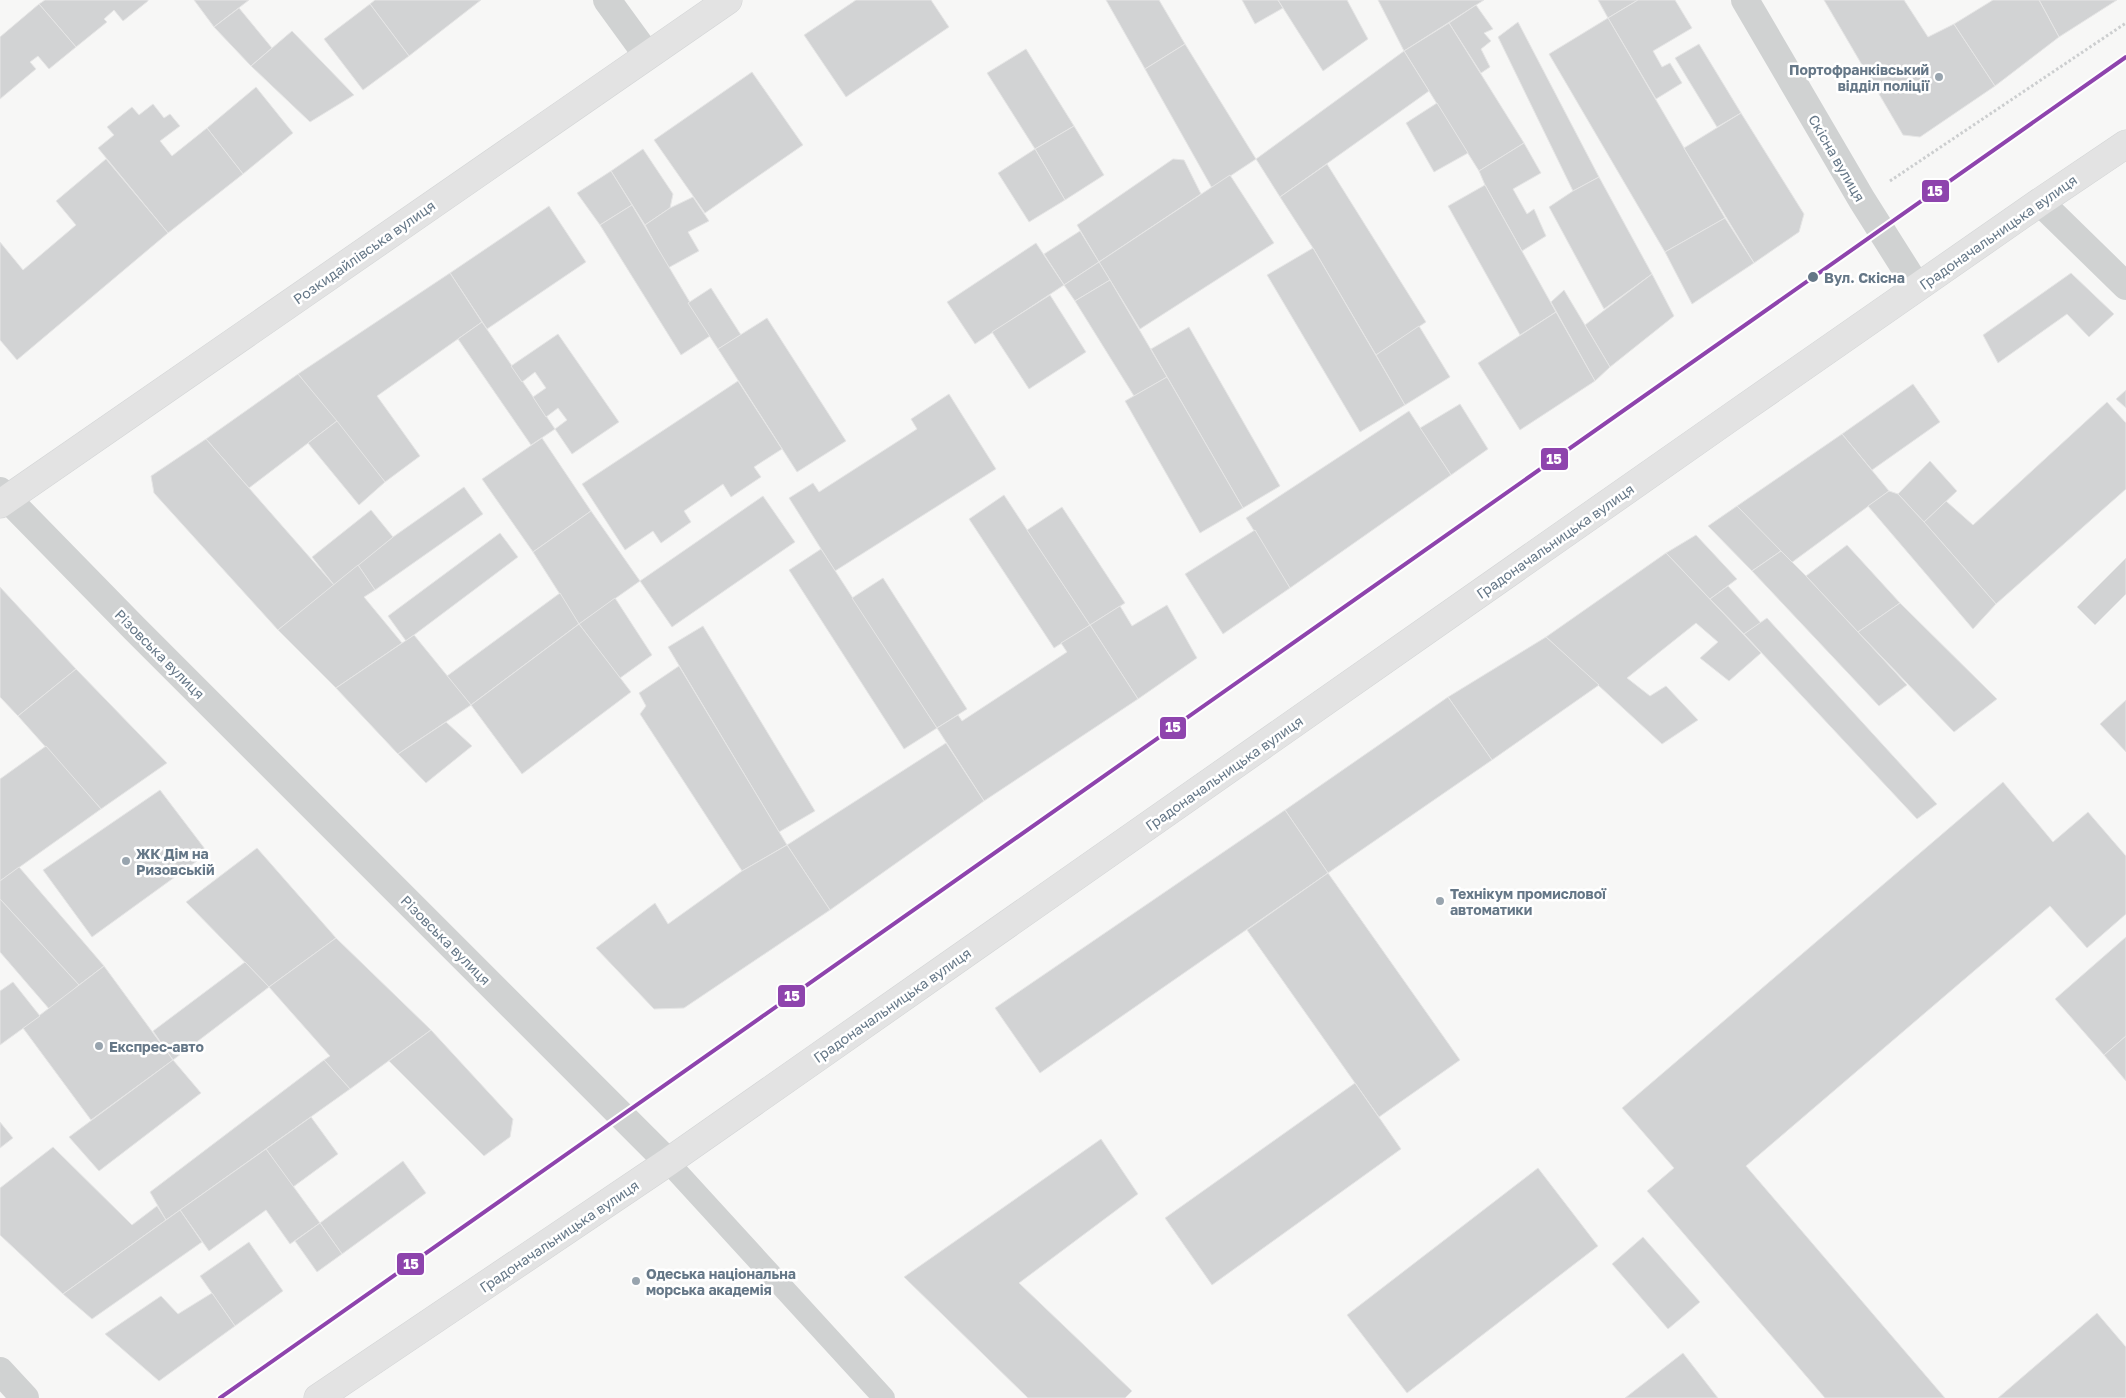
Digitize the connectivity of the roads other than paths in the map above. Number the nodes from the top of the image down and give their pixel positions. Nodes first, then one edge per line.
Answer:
1 (607, 0) edge
2 (728, 0) edge
3 (1745, 0) edge
4 (646, 55) junction
5 (2126, 144) edge
6 (2040, 202) junction
7 (2126, 286) edge
8 (1917, 288) junction
9 (3, 498) edge
10 (668, 1162) junction
11 (0, 1371) edge
12 (26, 1398) edge
13 (318, 1398) edge
14 (884, 1398) edge

1 - 4 street
2 - 4 street, Розкидайлівська вулиця
3 - 8 street, Cкісна вулиця
4 - 9 street, Розкидайлівська вулиця
5 - 6 street, Градоначальницька вулиця
6 - 7 street
6 - 8 street, Градоначальницька вулиця
8 - 10 street, Градоначальницька вулиця
9 - 10 street, Різовська вулиця
10 - 13 street, Градоначальницька вулиця
10 - 14 lane, Різовська вулиця
11 - 12 street

